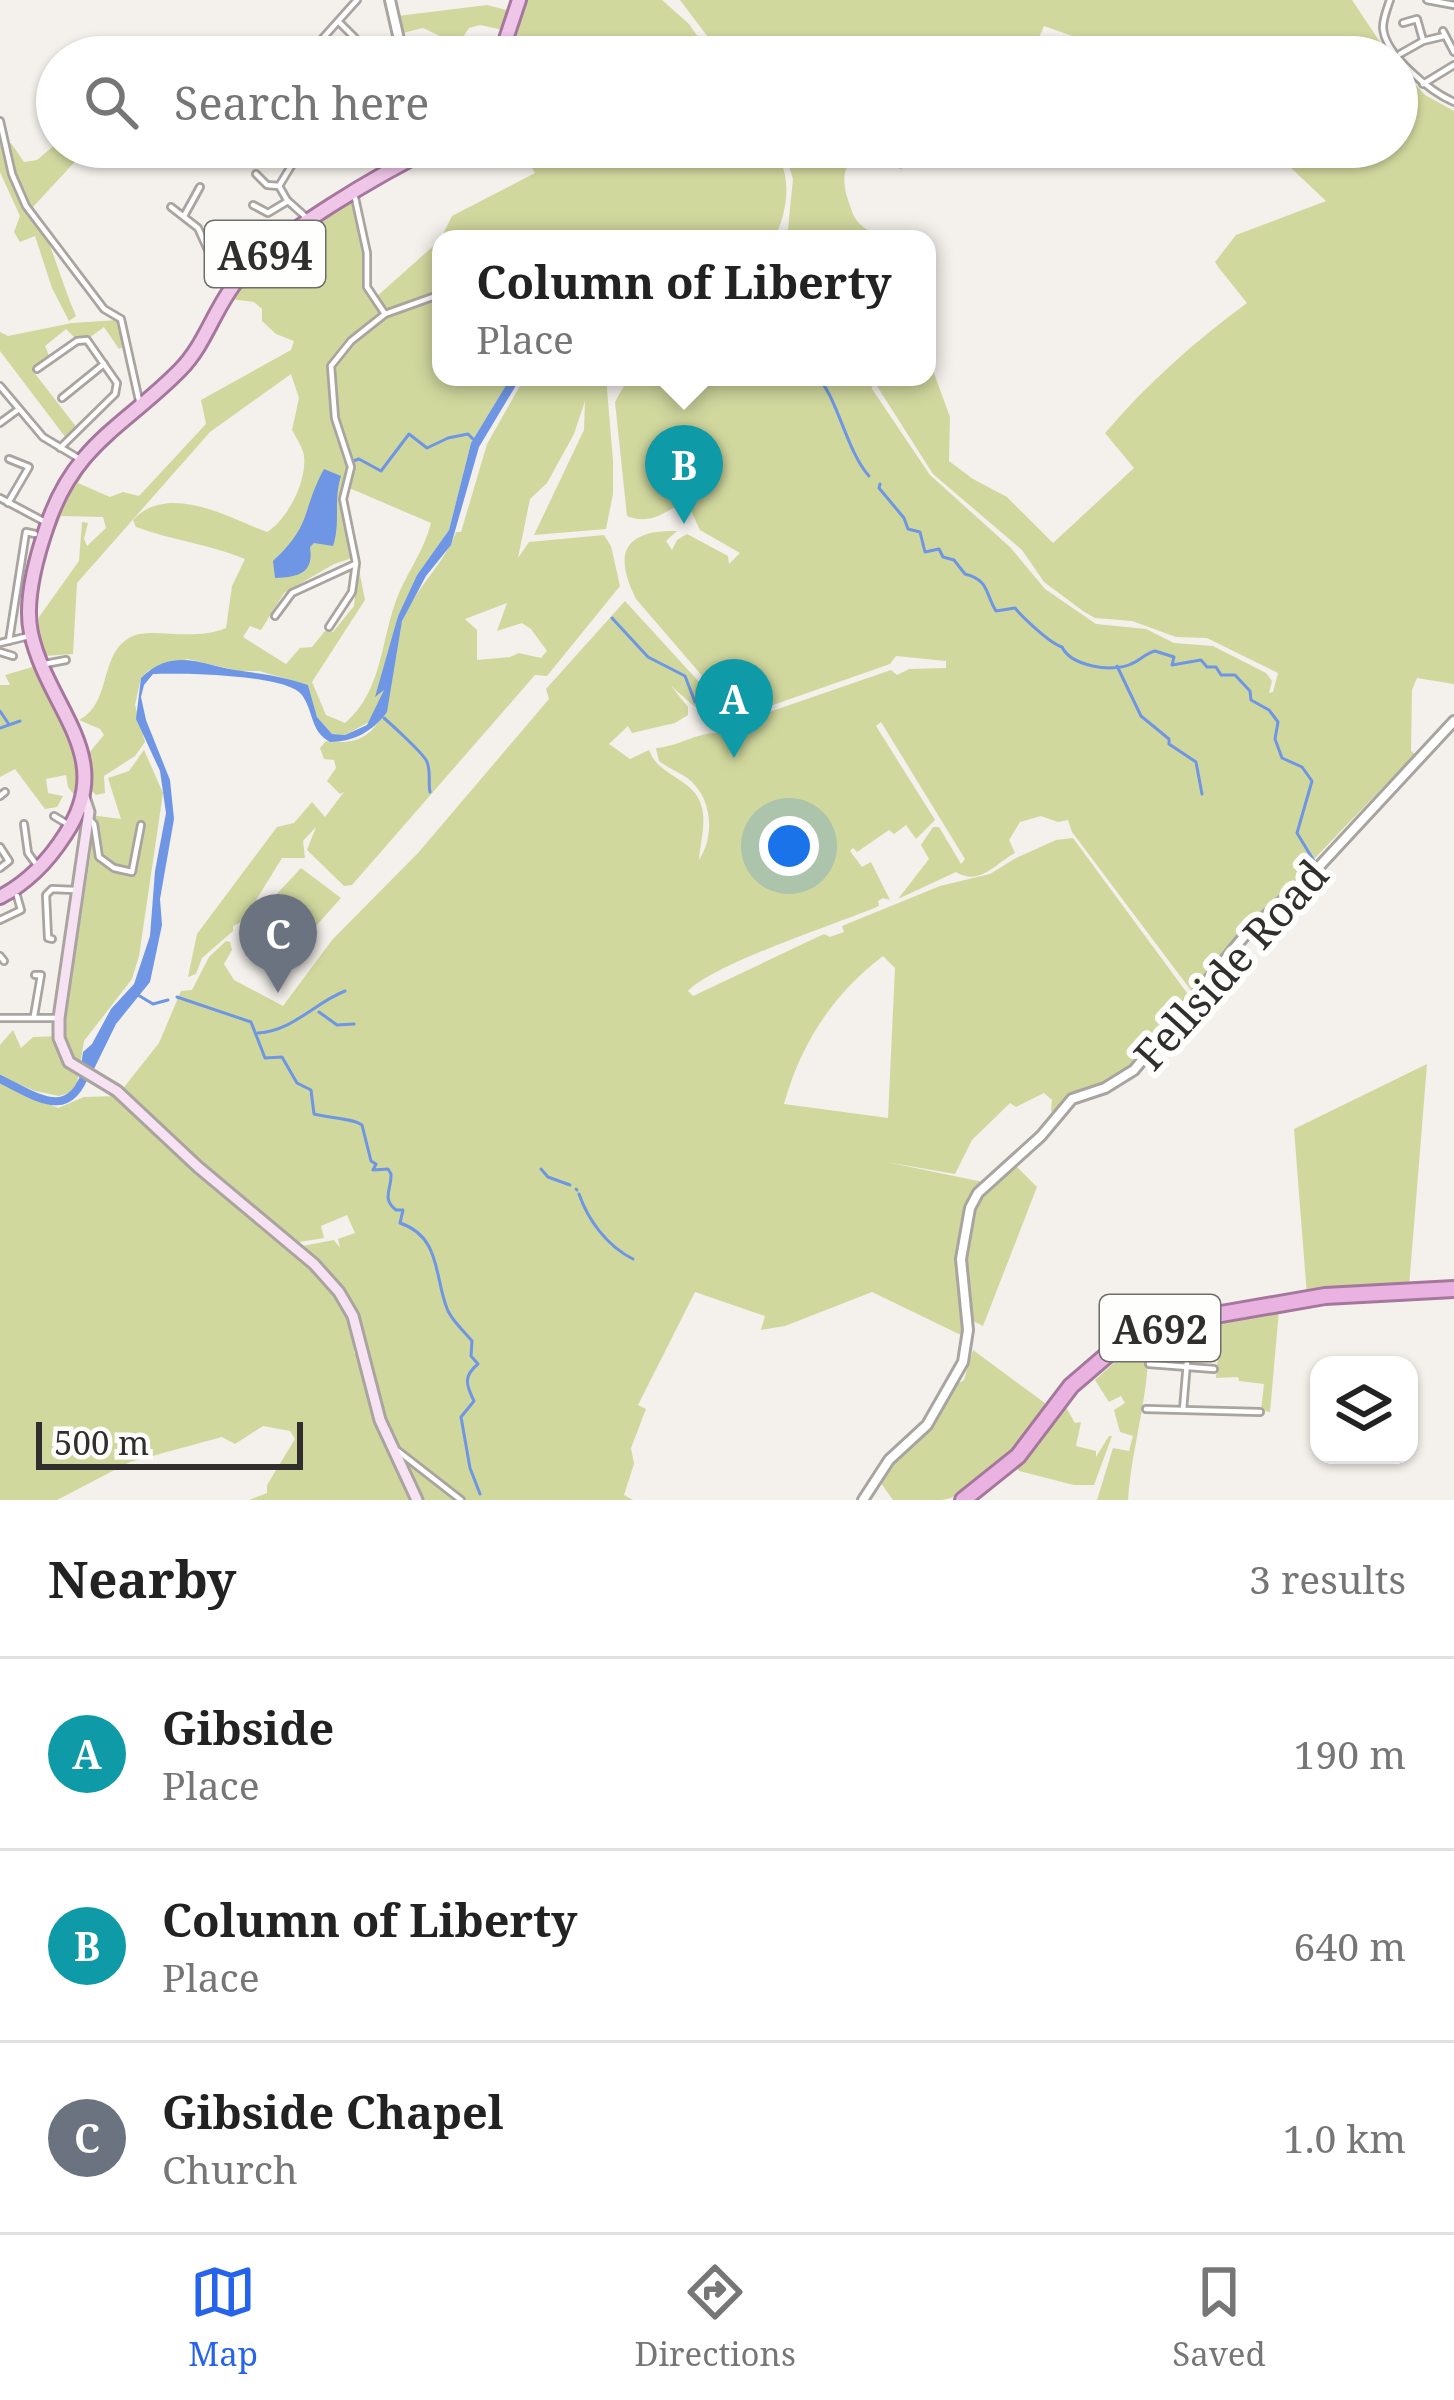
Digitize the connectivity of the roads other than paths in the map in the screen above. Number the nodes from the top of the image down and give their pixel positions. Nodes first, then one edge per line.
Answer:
1 (357, 0) edge
2 (390, 0) edge
3 (519, 0) edge
4 (1427, 0) edge
5 (1387, 1) edge
6 (1454, 5) edge
7 (340, 23) junction
8 (1403, 23) dead end
9 (327, 36) edge
10 (353, 36) edge
11 (399, 36) edge
12 (507, 36) edge
13 (1384, 36) edge
14 (1423, 41) junction
15 (1418, 44) edge
16 (1454, 52) edge
17 (1454, 65) edge
18 (1418, 78) edge
19 (1424, 84) junction
20 (1454, 102) edge
21 (0, 121) edge
22 (290, 168) edge
23 (388, 168) edge
24 (256, 174) dead end
25 (279, 186) junction
26 (200, 187) dead end
27 (354, 193) junction
28 (288, 201) junction
29 (253, 205) dead end
30 (171, 207) dead end
31 (268, 213) junction
32 (184, 216) junction
33 (311, 222) junction
34 (261, 223) dead end
35 (265, 254) junction
36 (432, 298) edge
37 (384, 312) junction
38 (104, 363) junction
39 (37, 369) dead end
40 (0, 386) edge
41 (62, 398) dead end
42 (140, 405) junction
43 (20, 408) junction
44 (0, 423) edge
45 (60, 448) junction
46 (9, 458) dead end
47 (80, 460) junction
48 (0, 498) edge
49 (8, 502) junction
50 (28, 516) junction
51 (47, 523) junction
52 (26, 532) junction
53 (35, 534) dead end
54 (356, 564) junction
55 (275, 616) dead end
56 (329, 627) dead end
57 (32, 635) junction
58 (9, 641) junction
59 (0, 648) edge
60 (13, 656) dead end
61 (66, 660) dead end
62 (40, 665) junction
63 (1454, 721) edge
64 (86, 809) junction
65 (54, 816) dead end
66 (24, 824) dead end
67 (141, 825) dead end
68 (71, 826) junction
69 (0, 847) edge
70 (39, 867) junction
71 (0, 868) edge
72 (79, 890) junction
73 (17, 896) dead end
74 (0, 897) edge
75 (0, 920) edge
76 (52, 939) dead end
77 (35, 974) dead end
78 (34, 1016) junction
79 (0, 1018) edge
80 (59, 1018) junction
81 (1454, 1288) edge
82 (1190, 1320) junction
83 (1149, 1364) dead end
84 (1186, 1367) junction
85 (1214, 1369) dead end
86 (1146, 1408) dead end
87 (1184, 1409) junction
88 (1260, 1412) dead end
89 (387, 1437) junction
90 (417, 1500) edge
91 (461, 1500) edge
92 (863, 1500) edge
93 (963, 1500) edge

1 - 7 street
2 - 11 street
3 - 12 main road
4 - 6 street
5 - 13 street
7 - 9 street
7 - 10 street
8 - 14 street
14 - 15 street
14 - 16 street
17 - 19 street
18 - 19 street
19 - 20 street
21 - 42 street
22 - 25 street
23 - 27 main road, A694
24 - 25 street
25 - 28 street
26 - 32 street
27 - 33 main road, A694
27 - 37 street
28 - 31 street
28 - 33 street
29 - 31 street
30 - 32 street
31 - 34 street
32 - 35 street
33 - 35 main road, A694
35 - 42 main road, A694
36 - 37 street
37 - 54 street
38 - 39 street
38 - 41 street
38 - 45 street
40 - 43 street
42 - 47 main road, A694
43 - 44 street
43 - 45 street
45 - 47 street
46 - 49 street
47 - 51 main road, A694
48 - 49 street
49 - 50 street
50 - 51 street
50 - 52 street
51 - 57 main road, A694
52 - 53 street
52 - 58 street
54 - 55 street
54 - 56 street
57 - 58 street
57 - 62 main road, A694
58 - 59 street
59 - 60 street
61 - 62 street
62 - 64 main road, A694
63 - 92 street, Fellside Road
64 - 67 street
64 - 68 main road
64 - 72 main road
65 - 68 street
66 - 70 street
68 - 70 main road
69 - 71 street
70 - 74 main road
72 - 76 street
72 - 80 main road
73 - 75 street
77 - 78 street
78 - 79 street
78 - 80 street
80 - 89 main road
81 - 82 highway, A692
82 - 84 street
82 - 93 highway, A692
83 - 84 street
84 - 85 street
84 - 87 street
86 - 87 street
87 - 88 street
89 - 90 main road
89 - 91 street

